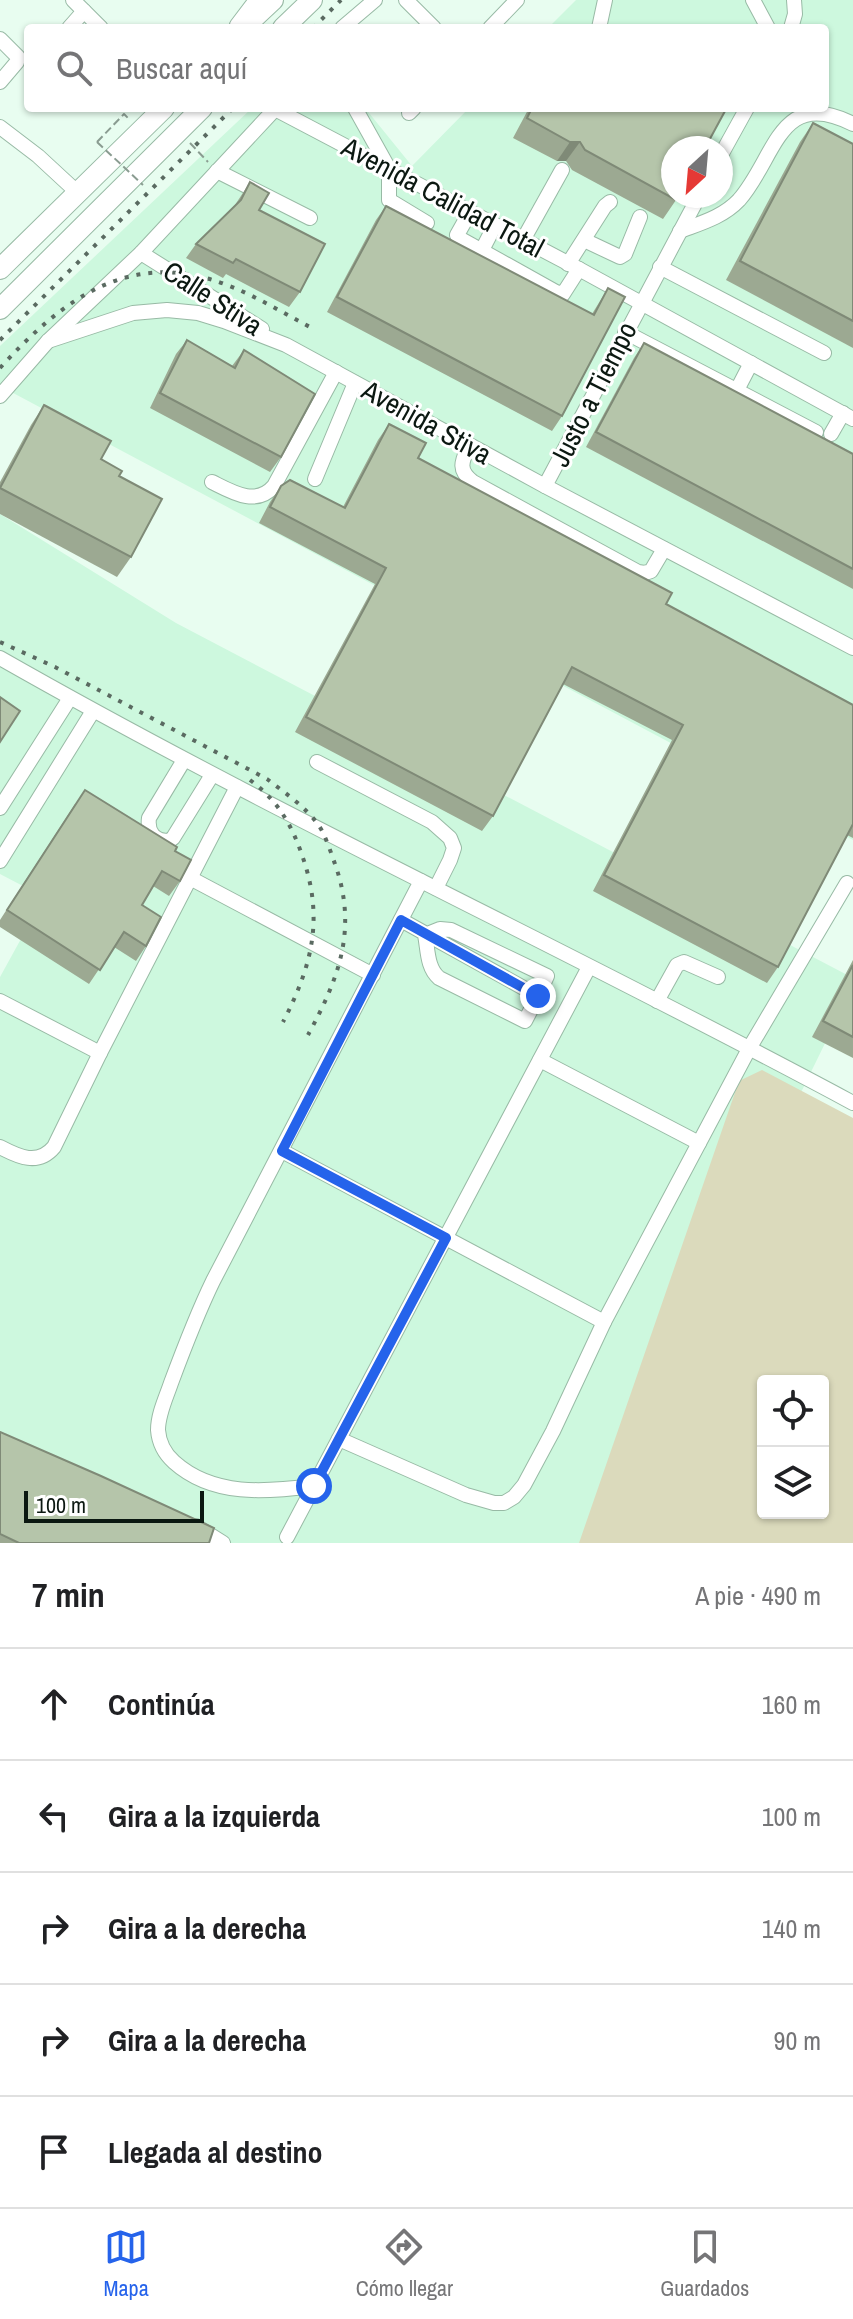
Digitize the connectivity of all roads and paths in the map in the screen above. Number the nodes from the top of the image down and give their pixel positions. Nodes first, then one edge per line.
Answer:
1 (73, 0) edge
2 (256, 0) edge
3 (273, 0) edge
4 (312, 0) edge
5 (375, 0) edge
6 (406, 0) edge
7 (517, 0) edge
8 (605, 0) edge
9 (753, 0) edge
10 (794, 0) edge
11 (84, 11) junction
12 (73, 24) edge
13 (97, 24) edge
14 (238, 24) edge
15 (247, 24) edge
16 (287, 24) edge
17 (347, 24) edge
18 (430, 24) edge
19 (494, 24) edge
20 (600, 24) edge
21 (766, 24) edge
22 (792, 24) edge
23 (0, 39) edge
24 (0, 82) edge
25 (160, 112) edge
26 (198, 112) edge
27 (272, 112) edge
28 (283, 112) edge
29 (357, 112) edge
30 (745, 112) edge
31 (124, 114) dead end
32 (853, 124) edge
33 (0, 127) edge
34 (732, 136) edge
35 (190, 143) dead end
36 (389, 169) junction
37 (562, 170) dead end
38 (217, 171) junction
39 (143, 185) dead end
40 (78, 193) junction
41 (610, 202) dead end
42 (692, 208) edge
43 (470, 212) junction
44 (640, 217) dead end
45 (310, 218) dead end
46 (427, 223) edge
47 (495, 225) junction
48 (680, 231) junction
49 (523, 240) junction
50 (584, 240) junction
51 (481, 252) junction
52 (141, 253) junction
53 (574, 266) junction
54 (660, 267) junction
55 (0, 269) edge
56 (640, 302) junction
57 (0, 309) edge
58 (625, 332) junction
59 (48, 341) junction
60 (286, 345) junction
61 (824, 353) dead end
62 (751, 363) junction
63 (336, 372) junction
64 (355, 383) junction
65 (737, 390) junction
66 (0, 396) edge
67 (848, 416) edge
68 (469, 445) junction
69 (315, 479) dead end
70 (212, 482) dead end
71 (545, 486) junction
72 (664, 549) junction
73 (853, 648) edge
74 (0, 658) edge
75 (70, 698) junction
76 (93, 711) junction
77 (184, 760) junction
78 (317, 762) dead end
79 (212, 775) junction
80 (237, 787) junction
81 (0, 808) edge
82 (0, 861) edge
83 (190, 878) junction
84 (421, 881) junction
85 (847, 883) dead end
86 (436, 888) junction
87 (401, 920) junction
88 (425, 935) junction
89 (589, 967) junction
90 (373, 975) junction
91 (718, 977) dead end
92 (538, 996) junction
93 (0, 1001) edge
94 (657, 1001) junction
95 (750, 1047) junction
96 (100, 1053) junction
97 (540, 1060) junction
98 (853, 1103) edge
99 (699, 1143) junction
100 (0, 1147) edge
101 (282, 1151) junction
102 (446, 1238) junction
103 (604, 1322) junction
104 (339, 1439) junction
105 (314, 1486) junction
106 (183, 1520) edge
107 (287, 1537) dead end
108 (223, 1543) edge

1 - 11 street
2 - 14 street
3 - 15 highway
4 - 16 highway
5 - 17 street
6 - 18 street
7 - 19 street
8 - 20 street
9 - 21 street
10 - 22 street
11 - 12 street
11 - 13 street
23 - 24 street
25 - 40 highway
26 - 57 highway
27 - 38 street, Avenida Calidad Total
28 - 36 street, Avenida Calidad Total
29 - 36 street
30 - 34 street
31 - 39 path, bridge
32 - 48 street
33 - 40 street
35 - 38 path
36 - 43 street, Avenida Calidad Total
36 - 46 street
37 - 49 street
38 - 45 street
38 - 52 street, Avenida Calidad Total
40 - 55 highway
41 - 50 street
42 - 48 street, Justo a Tiempo
43 - 47 street, Avenida Calidad Total
43 - 51 street
44 - 50 street
47 - 49 street, Avenida Calidad Total
47 - 51 street
48 - 54 street, Justo a Tiempo
49 - 53 street, Avenida Calidad Total
50 - 53 street
51 - 53 street
52 - 59 street, Avenida Calidad Total
52 - 60 street, Calle Stiva
53 - 56 street, Avenida Calidad Total
54 - 56 street, Justo a Tiempo
54 - 61 street
56 - 58 street, Justo a Tiempo
56 - 62 street, Avenida Calidad Total
58 - 65 street
58 - 71 street, Justo a Tiempo
59 - 60 street, Avenida Stiva
59 - 66 street
60 - 63 street, Avenida Stiva
62 - 65 street
62 - 67 street, Avenida Calidad Total
63 - 64 street, Avenida Stiva
63 - 70 street
64 - 68 street, Avenida Stiva
64 - 69 street
65 - 67 street
68 - 71 street, Avenida Stiva
68 - 72 street
71 - 72 street, Avenida Stiva
72 - 73 street, Avenida Stiva
74 - 75 street
75 - 76 street
75 - 81 street
76 - 77 street
76 - 82 street
77 - 79 street
77 - 79 street
78 - 86 street
79 - 80 street
80 - 83 street
80 - 84 street
83 - 90 street
83 - 96 street
84 - 86 street
84 - 87 street
85 - 95 street
86 - 89 street
87 - 88 street
87 - 90 street
88 - 92 street
88 - 92 street
88 - 92 street
89 - 94 street
89 - 97 street
90 - 101 street
91 - 94 street
93 - 96 street
94 - 95 street
95 - 98 street
95 - 99 street
96 - 100 street
97 - 99 street
97 - 102 street
99 - 103 street
101 - 102 street
101 - 105 street
102 - 103 street
102 - 104 street
103 - 104 street
104 - 105 street
105 - 107 street
106 - 108 street

